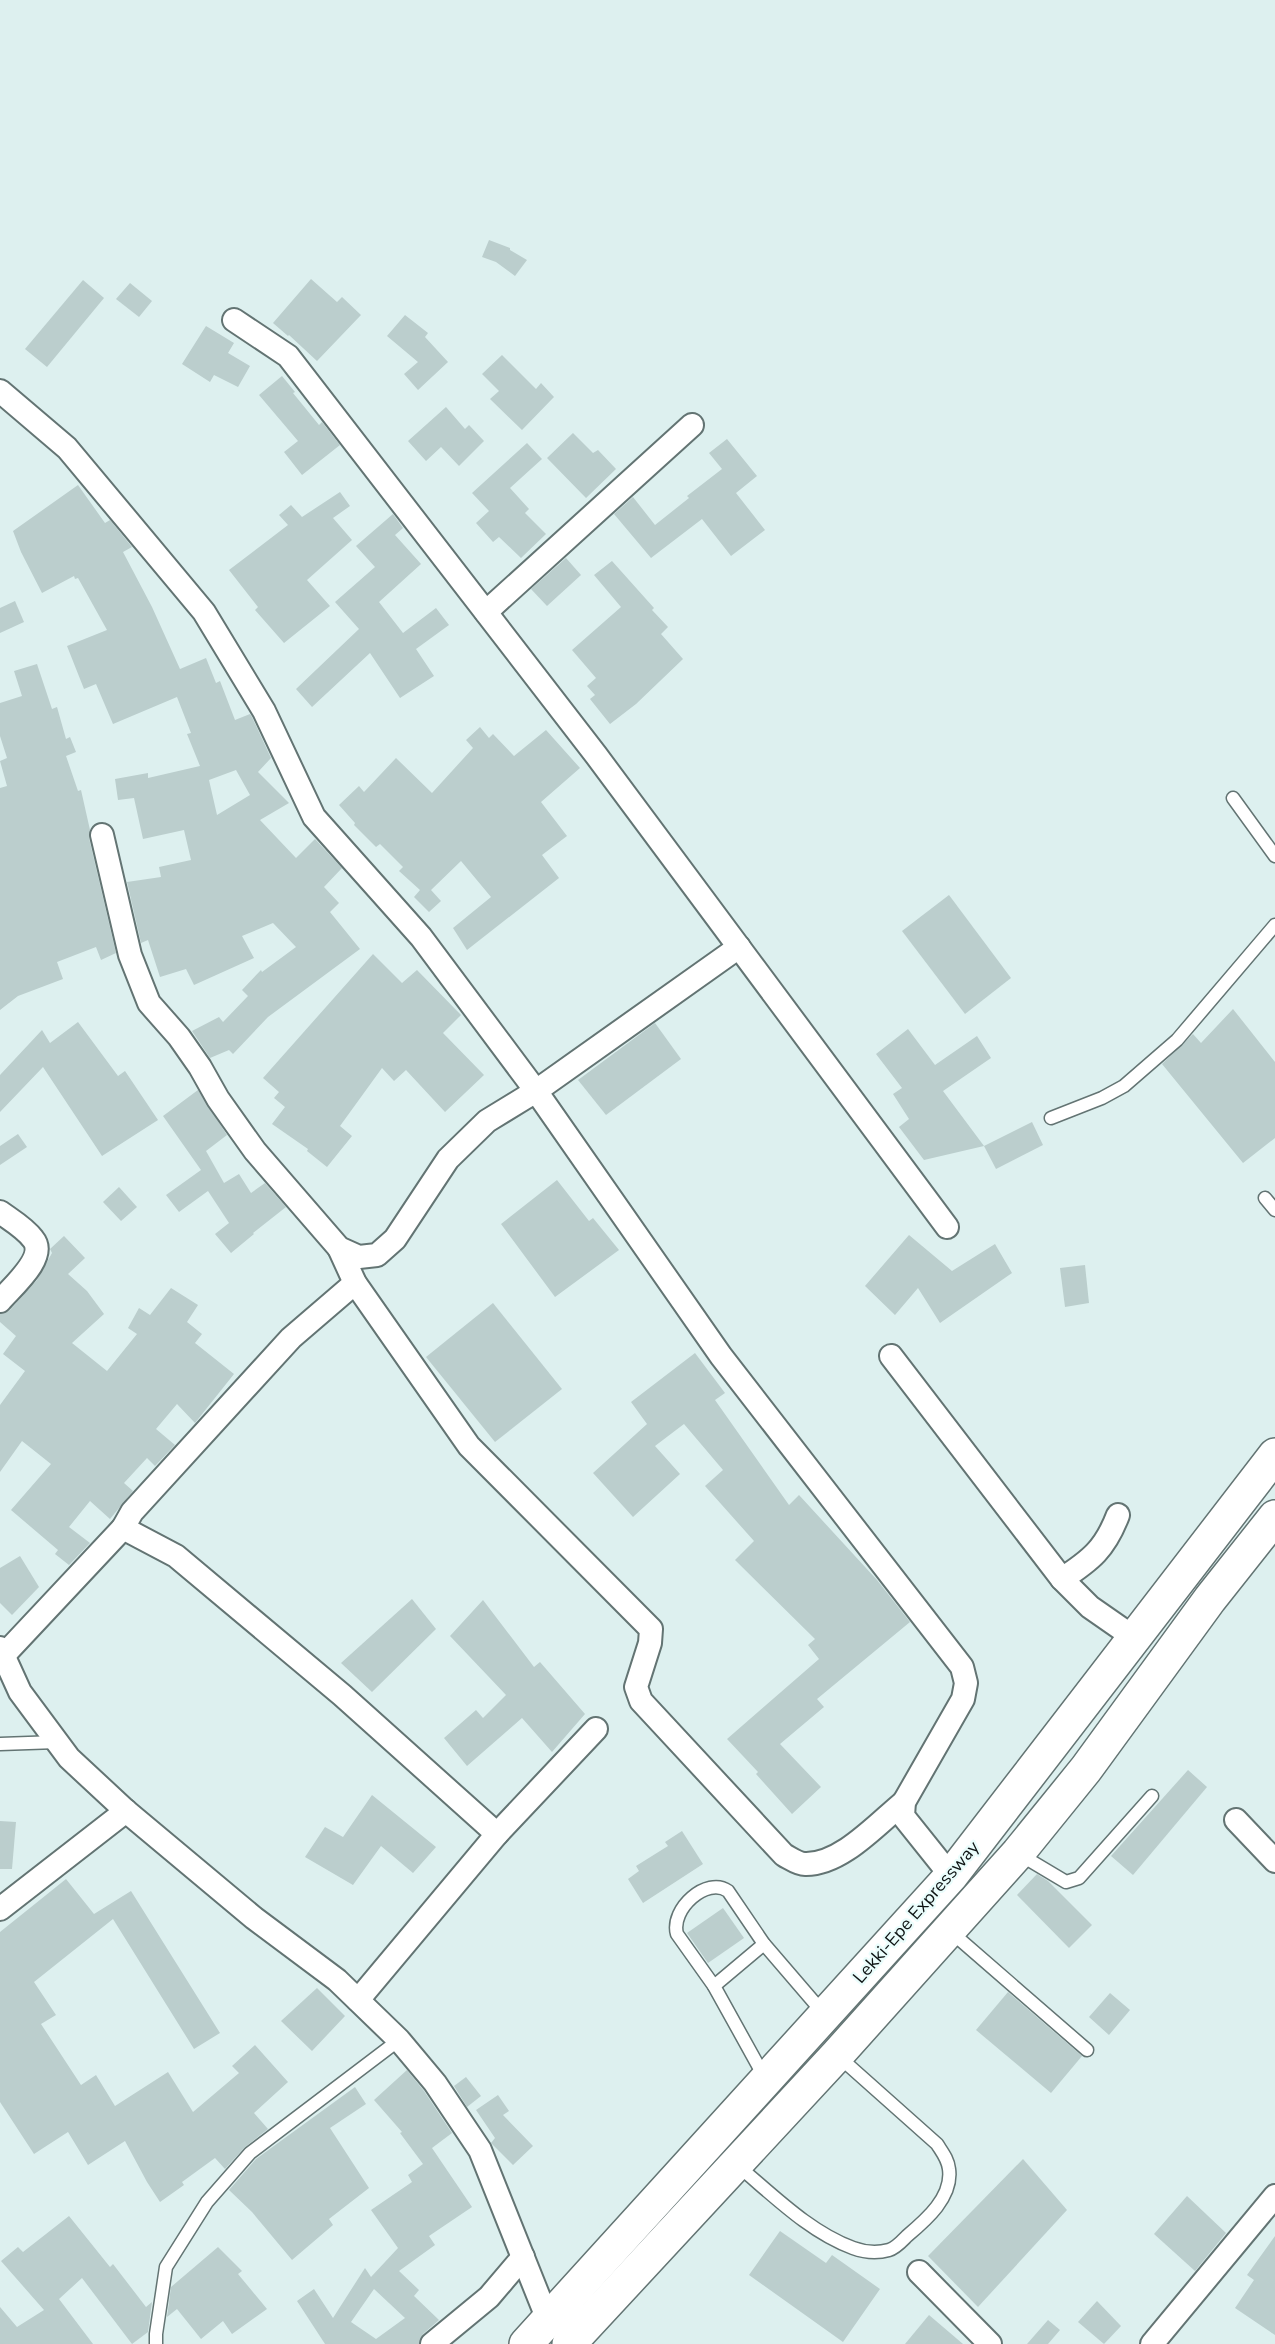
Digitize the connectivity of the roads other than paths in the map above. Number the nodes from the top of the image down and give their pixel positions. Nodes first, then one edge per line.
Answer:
1 (234, 320) dead end
2 (0, 391) edge
3 (692, 425) dead end
4 (486, 612) junction
5 (1233, 798) dead end
6 (102, 835) dead end
7 (1275, 856) edge
8 (1275, 925) edge
9 (739, 947) junction
10 (536, 1091) junction
11 (1051, 1118) dead end
12 (1266, 1198) dead end
13 (1275, 1210) edge
14 (0, 1212) edge
15 (947, 1227) dead end
16 (339, 1248) junction
17 (355, 1283) junction
18 (0, 1301) edge
19 (891, 1356) dead end
20 (1275, 1455) edge
21 (1118, 1515) dead end
22 (1269, 1524) edge
23 (123, 1528) junction
24 (1062, 1579) junction
25 (1136, 1638) junction
26 (2, 1652) edge
27 (596, 1729) dead end
28 (57, 1742) junction
29 (0, 1744) edge
30 (1152, 1796) dead end
31 (904, 1802) junction
32 (126, 1810) junction
33 (1236, 1820) dead end
34 (497, 1834) junction
35 (1018, 1853) junction
36 (1275, 1861) edge
37 (951, 1876) junction
38 (0, 1909) edge
39 (949, 1931) junction
40 (764, 1944) junction
41 (714, 1986) junction
42 (358, 2000) junction
43 (826, 2016) junction
44 (399, 2040) junction
45 (1087, 2050) dead end
46 (837, 2055) junction
47 (766, 2080) junction
48 (736, 2164) junction
49 (1275, 2196) edge
50 (523, 2257) junction
51 (919, 2272) dead end
52 (558, 2332) edge
53 (156, 2344) edge
54 (432, 2344) edge
55 (526, 2344) edge
56 (990, 2344) edge
57 (1152, 2344) edge

1 - 4 street
2 - 10 street
3 - 4 street
4 - 9 street
5 - 7 lane
6 - 16 street
8 - 11 lane
9 - 10 street
9 - 15 street
10 - 16 street
10 - 31 street
12 - 13 lane
14 - 18 street
16 - 17 street
17 - 23 street
17 - 31 street
19 - 24 street
20 - 25 highway, Lekki-Epe Expressway
21 - 24 street
22 - 35 highway, Lekki-Epe Expressway
23 - 26 street
23 - 34 street
24 - 25 street
25 - 37 highway, Lekki-Epe Expressway
26 - 28 street
27 - 34 street
28 - 29 lane
28 - 32 street
30 - 35 lane
31 - 37 street
32 - 38 street
32 - 42 street
33 - 36 street
34 - 42 street
35 - 39 highway, Lekki-Epe Expressway
37 - 43 highway, Lekki-Epe Expressway
39 - 45 lane
39 - 46 highway, Lekki-Epe Expressway
40 - 41 lane
40 - 41 lane
40 - 43 lane
41 - 47 lane
42 - 44 street
43 - 47 highway, Lekki-Epe Expressway
44 - 50 street
44 - 53 lane
46 - 48 highway, Lekki-Epe Expressway
46 - 48 lane
47 - 52 highway, Lekki-Epe Expressway
48 - 52 highway, Lekki-Epe Expressway
49 - 57 street
50 - 52 street
50 - 54 street
51 - 56 street
52 - 55 highway, Lekki-Epe Expressway

